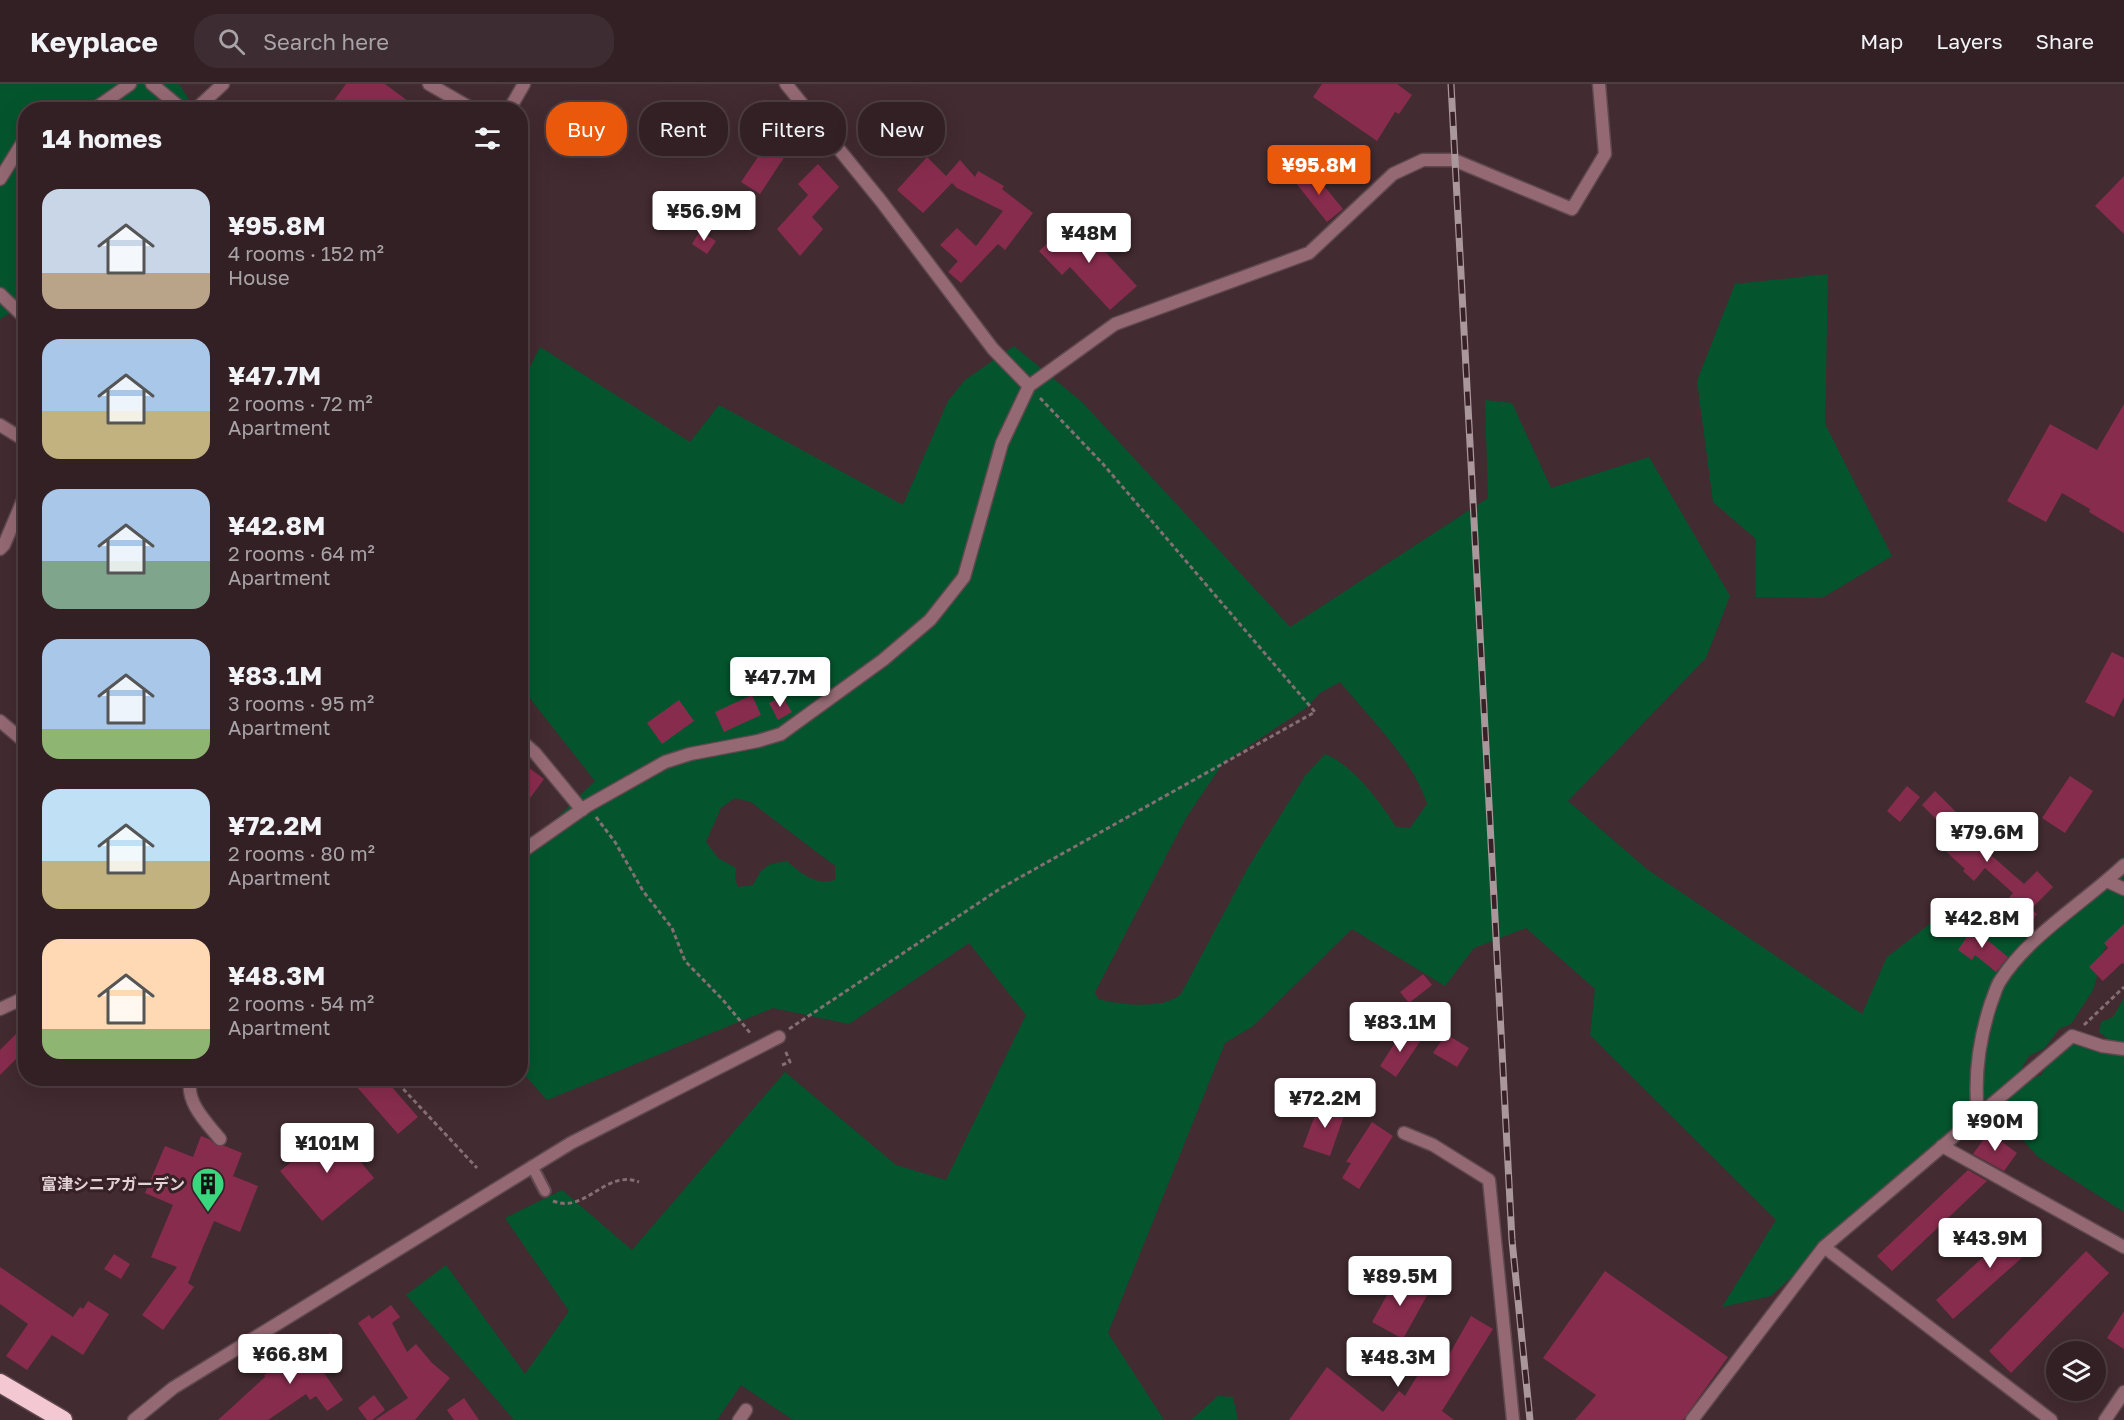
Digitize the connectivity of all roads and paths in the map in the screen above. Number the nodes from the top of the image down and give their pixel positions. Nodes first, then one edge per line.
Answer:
1 (130, 84) edge
2 (152, 84) edge
3 (223, 84) edge
4 (429, 84) edge
5 (524, 84) edge
6 (786, 84) edge
7 (1599, 84) edge
8 (104, 102) edge
9 (173, 102) edge
10 (204, 102) edge
11 (460, 102) edge
12 (514, 102) edge
13 (18, 150) edge
14 (0, 179) edge
15 (0, 294) edge
16 (18, 311) edge
17 (1029, 386) junction
18 (0, 425) edge
19 (18, 436) edge
20 (18, 512) edge
21 (0, 549) edge
22 (0, 721) edge
23 (18, 736) edge
24 (528, 747) edge
25 (584, 808) junction
26 (528, 847) edge
27 (2124, 865) edge
28 (2107, 881) junction
29 (2124, 889) edge
30 (2124, 987) edge
31 (18, 1001) edge
32 (0, 1009) edge
33 (804, 1019) dead end
34 (2072, 1036) junction
35 (779, 1037) dead end
36 (761, 1046) junction
37 (2124, 1049) edge
38 (191, 1086) edge
39 (400, 1086) edge
40 (1978, 1116) junction
41 (1404, 1133) dead end
42 (220, 1139) dead end
43 (1942, 1146) junction
44 (532, 1166) junction
45 (477, 1168) dead end
46 (639, 1182) dead end
47 (545, 1191) joint
48 (1824, 1247) junction
49 (2124, 1247) edge
50 (0, 1383) edge
51 (2124, 1392) edge
52 (63, 1420) edge
53 (134, 1420) edge
54 (1513, 1420) edge
55 (1692, 1420) edge
56 (2051, 1420) edge
57 (2105, 1420) edge

1 - 8 street
2 - 9 street
3 - 10 street
4 - 11 street
5 - 12 street
6 - 17 street
7 - 17 street
13 - 14 street
15 - 16 street
17 - 25 street
17 - 33 path
18 - 19 street
20 - 21 street
22 - 23 street
24 - 25 street
25 - 26 street
25 - 36 path
27 - 28 street
28 - 29 street
28 - 40 street
30 - 34 path
31 - 32 street
34 - 37 street
34 - 40 street
35 - 36 street
36 - 44 street
38 - 42 street
39 - 45 path
40 - 43 street
41 - 54 street
43 - 48 street
43 - 49 street
44 - 47 lane
44 - 53 street
46 - 47 path
48 - 55 street
48 - 56 street
50 - 52 highway
51 - 57 street

